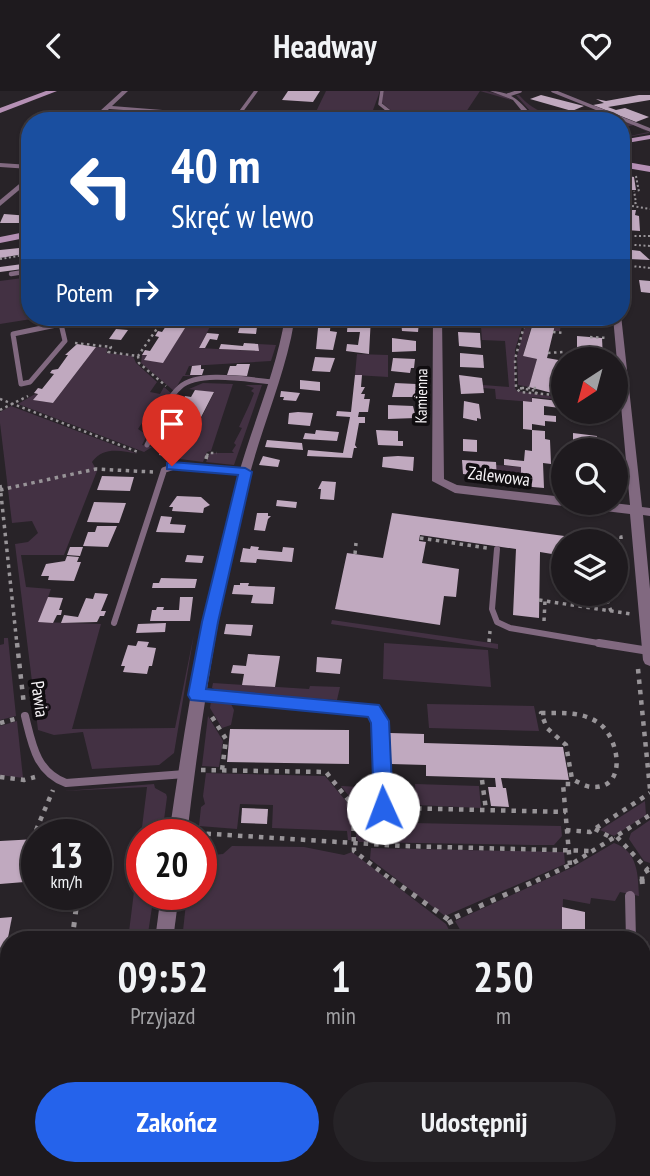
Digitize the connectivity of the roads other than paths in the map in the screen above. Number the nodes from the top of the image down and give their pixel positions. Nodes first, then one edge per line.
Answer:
1 (53, 91) edge
2 (125, 91) edge
3 (256, 91) edge
4 (382, 91) edge
5 (493, 91) edge
6 (520, 91) edge
7 (553, 91) edge
8 (508, 95) junction
9 (107, 107) junction
10 (0, 111) edge
11 (102, 112) edge
12 (181, 112) edge
13 (241, 112) edge
14 (390, 112) edge
15 (526, 112) edge
16 (605, 112) edge
17 (630, 122) edge
18 (650, 130) edge
19 (650, 137) edge
20 (630, 140) edge
21 (0, 165) edge
22 (21, 166) edge
23 (630, 166) edge
24 (650, 169) edge
25 (21, 185) edge
26 (0, 204) edge
27 (21, 235) edge
28 (0, 238) edge
29 (21, 272) edge
30 (11, 274) dead end
31 (52, 326) edge
32 (62, 326) edge
33 (288, 326) edge
34 (438, 326) edge
35 (619, 326) edge
36 (274, 381) junction
37 (147, 445) dead end
38 (245, 472) junction
39 (436, 475) joint
40 (551, 500) edge
41 (628, 509) edge
42 (636, 510) junction
43 (650, 512) edge
44 (497, 549) road end
45 (114, 623) dead end
46 (649, 656) edge
47 (197, 695) junction
48 (25, 716) road end
49 (192, 772) junction
50 (383, 811) road end
51 (182, 819) edge
52 (629, 896) dead end
53 (168, 910) edge
54 (165, 931) edge
55 (631, 931) edge

1 - 10 street
2 - 9 street
3 - 13 lane
4 - 14 lane
5 - 8 street
6 - 8 lane
7 - 16 lane
8 - 15 street
9 - 11 street
9 - 12 street
17 - 18 lane
19 - 20 street
21 - 22 street
23 - 24 street
25 - 26 street
27 - 28 street
29 - 30 lane
31 - 32 lane
33 - 36 street
34 - 39 street, Kamienna
35 - 42 street
36 - 37 lane
36 - 38 street
38 - 45 lane
38 - 47 street
39 - 40 street, Zalewowa
41 - 42 street
42 - 43 street
42 - 46 street
44 - 46 lane
47 - 49 street
47 - 50 lane
48 - 49 lane, Pawia
49 - 51 street
52 - 55 lane
53 - 54 street

